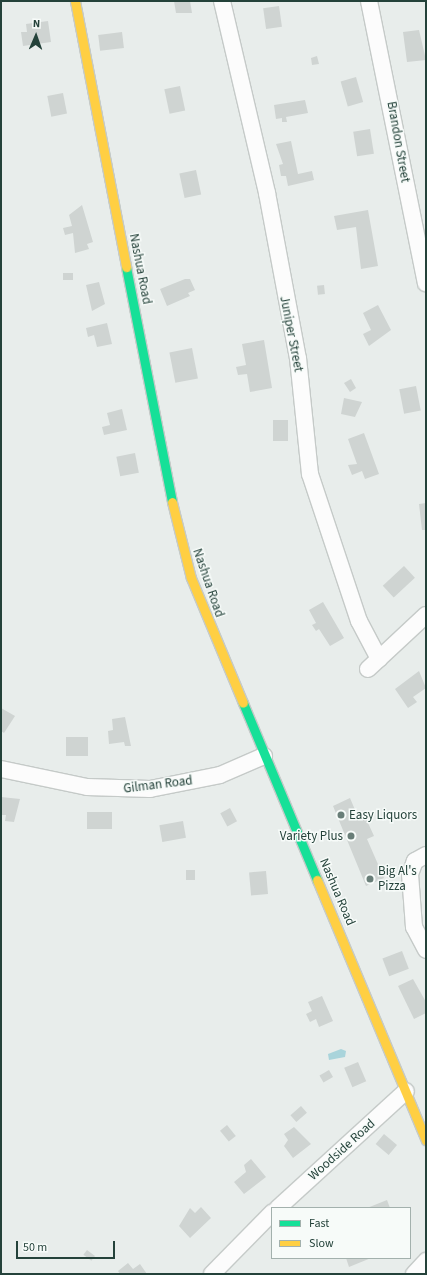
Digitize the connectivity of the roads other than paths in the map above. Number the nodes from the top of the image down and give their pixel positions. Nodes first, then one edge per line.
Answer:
1 (75, 1) edge
2 (222, 1) edge
3 (369, 1) edge
4 (426, 283) edge
5 (426, 615) edge
6 (264, 756) junction
7 (1, 769) edge
8 (426, 856) edge
9 (426, 950) edge
10 (406, 1091) junction
11 (426, 1140) edge
12 (279, 1207) edge
13 (271, 1214) edge
14 (426, 1261) edge
15 (212, 1274) edge
16 (414, 1274) edge

1 - 6 main road, Nashua Road
2 - 5 street, Juniper Street
3 - 4 street, Brandon Street
6 - 7 street, Gilman Road
6 - 10 main road, Nashua Road
8 - 9 street
10 - 11 main road, Nashua Road
10 - 12 street, Woodside Road
13 - 15 street
14 - 16 street

